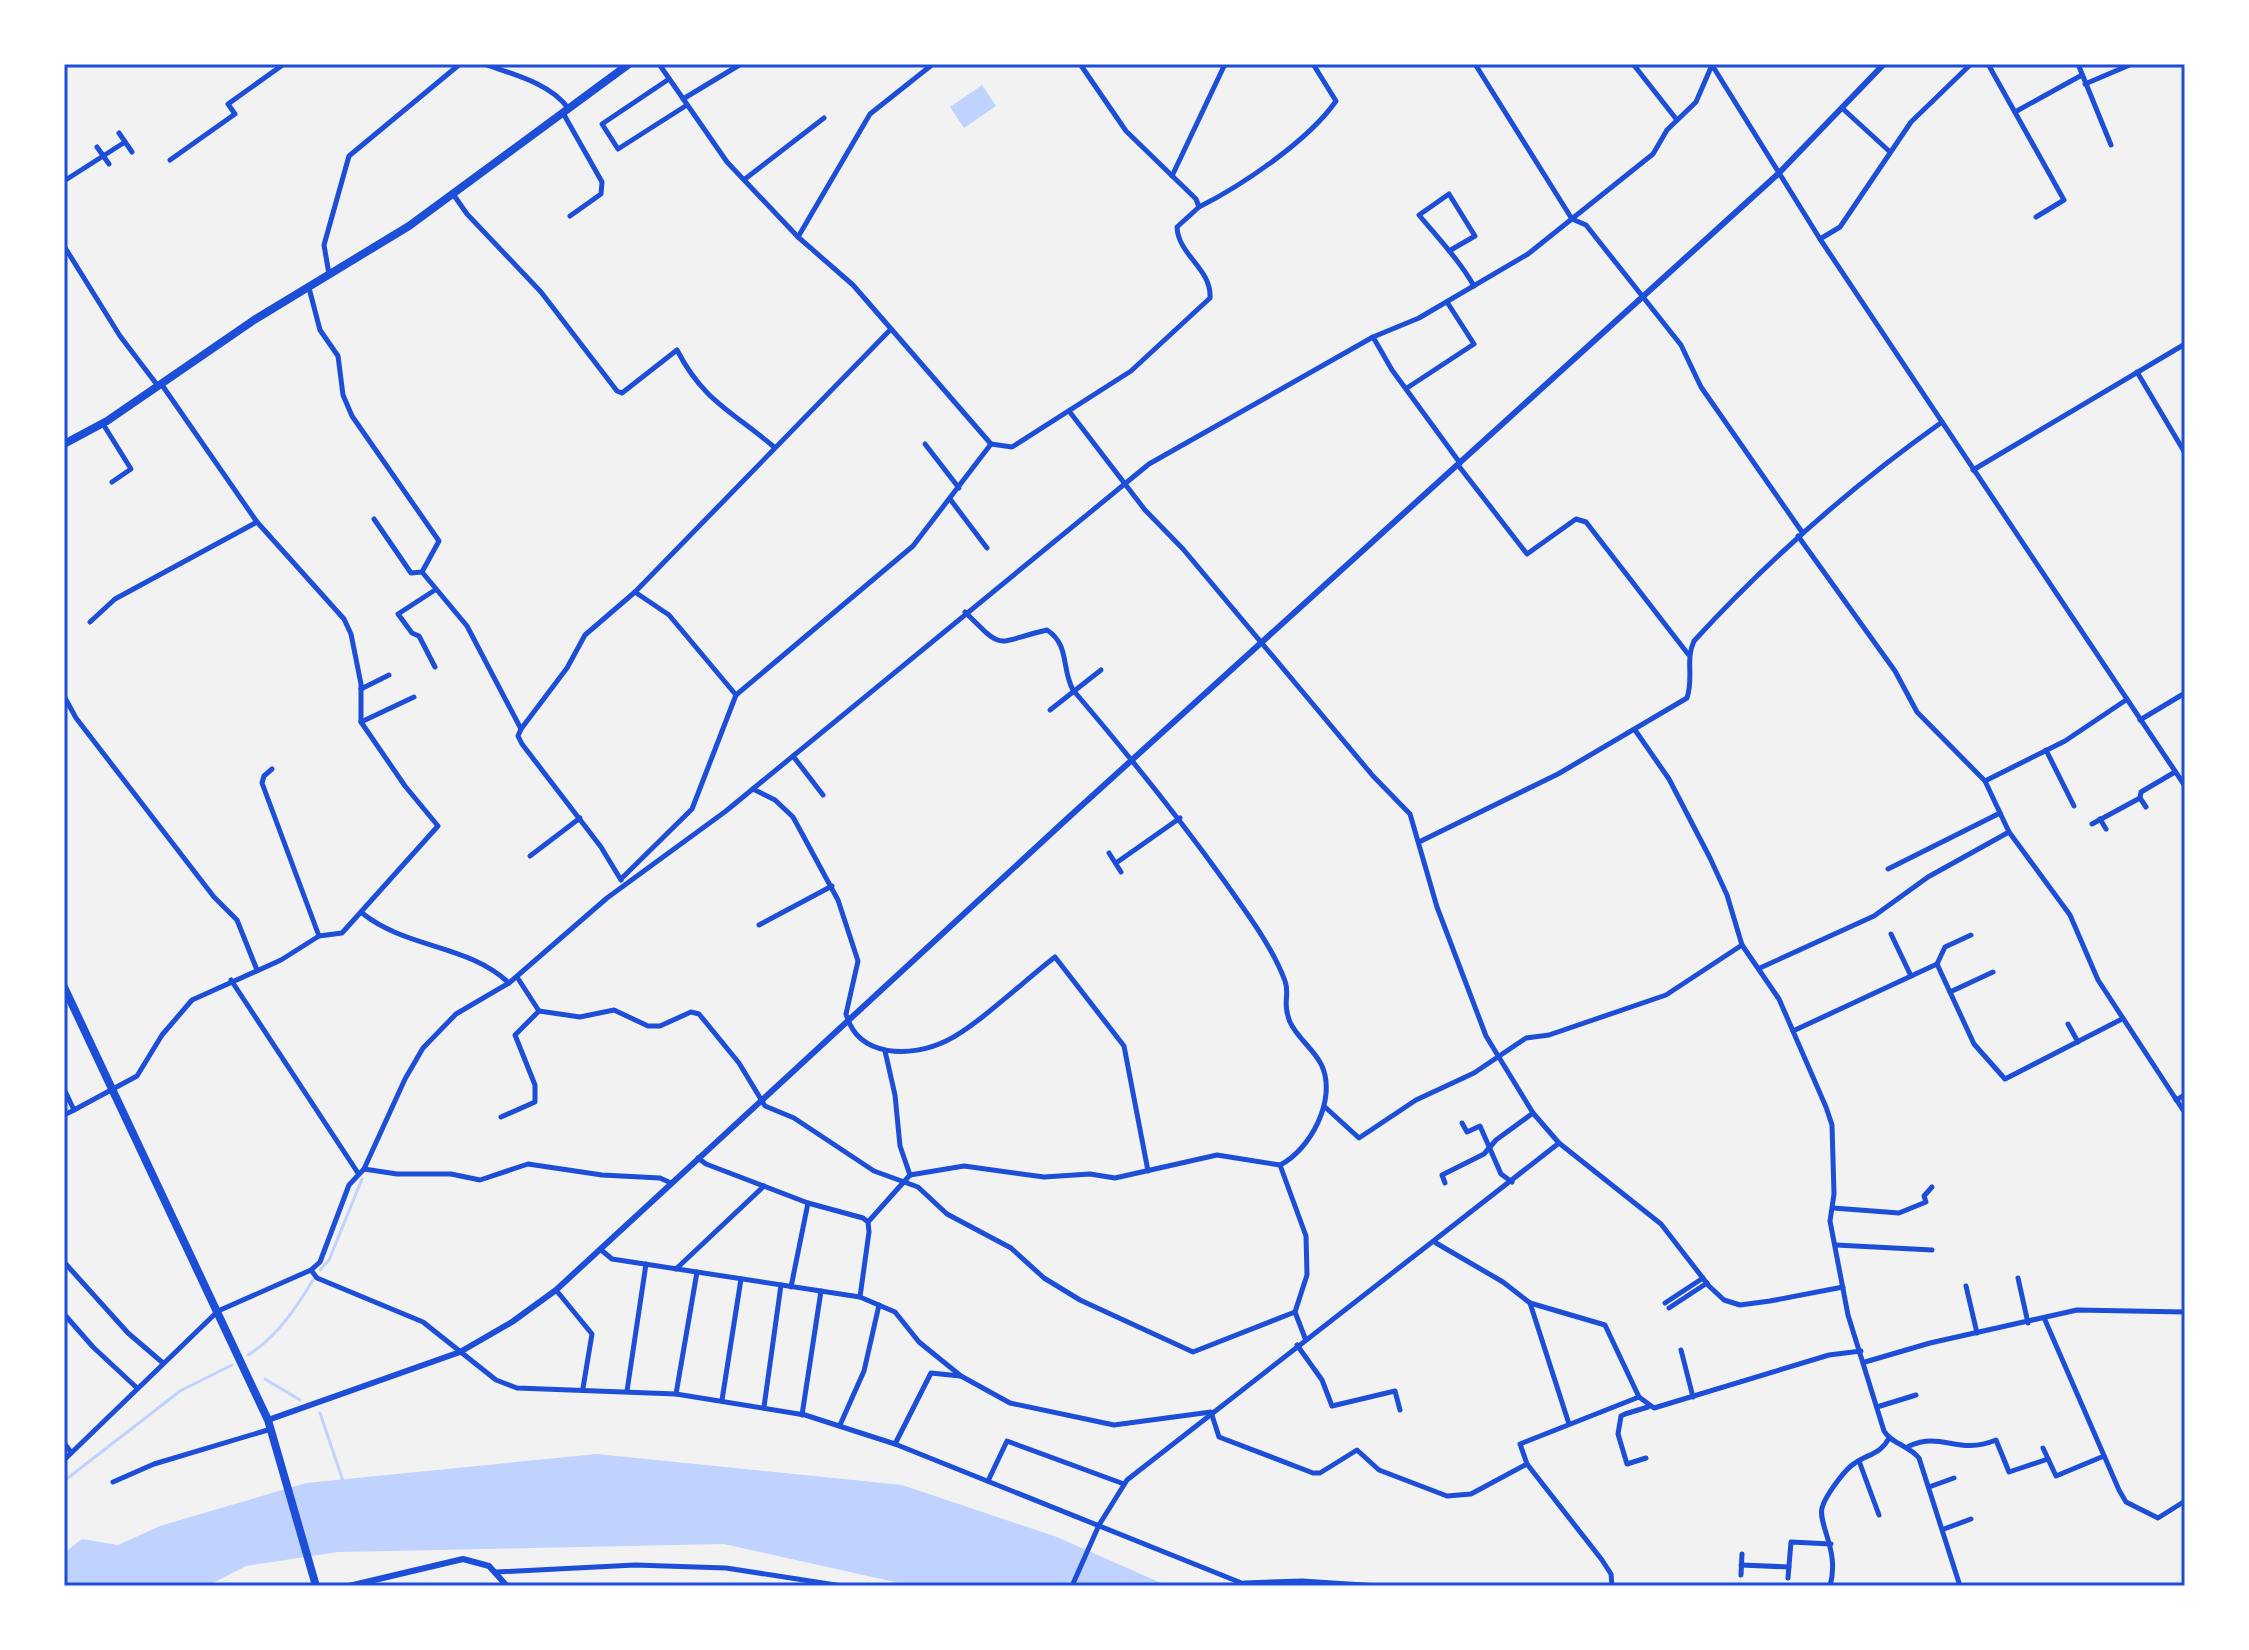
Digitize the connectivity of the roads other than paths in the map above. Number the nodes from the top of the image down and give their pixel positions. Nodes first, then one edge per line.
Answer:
1 (284, 64) edge
2 (460, 64) edge
3 (484, 64) edge
4 (629, 64) edge
5 (659, 64) edge
6 (741, 64) edge
7 (933, 64) edge
8 (1080, 64) edge
9 (1225, 64) edge
10 (1313, 64) edge
11 (1475, 64) edge
12 (1633, 64) edge
13 (1884, 64) edge
14 (1971, 64) edge
15 (1988, 64) edge
16 (2078, 64) edge
17 (2132, 64) edge
18 (1712, 65) edge
19 (2082, 75) junction
20 (669, 79) junction
21 (2085, 84) junction
22 (685, 102) junction
23 (1842, 108) junction
24 (566, 111) junction
25 (2015, 112) junction
26 (824, 118) dead end
27 (1677, 120) junction
28 (119, 133) dead end
29 (125, 142) junction
30 (2111, 145) dead end
31 (97, 147) dead end
32 (1889, 151) junction
33 (132, 152) dead end
34 (104, 156) junction
35 (170, 160) dead end
36 (109, 164) dead end
37 (66, 167) dead end
38 (1778, 174) junction
39 (72, 176) junction
40 (1172, 176) junction
41 (745, 179) junction
42 (64, 181) edge
43 (453, 194) junction
44 (1199, 207) junction
45 (570, 216) dead end
46 (2036, 217) dead end
47 (1572, 219) junction
48 (798, 237) junction
49 (1820, 239) junction
50 (64, 246) edge
51 (1449, 251) junction
52 (329, 275) junction
53 (1474, 286) junction
54 (309, 288) junction
55 (1642, 297) junction
56 (1447, 302) junction
57 (891, 329) junction
58 (1373, 337) junction
59 (2185, 344) edge
60 (2137, 372) junction
61 (160, 386) junction
62 (1407, 388) junction
63 (1069, 411) junction
64 (1942, 422) junction
65 (103, 423) junction
66 (64, 444) edge
67 (925, 444) dead end
68 (991, 444) junction
69 (774, 447) junction
70 (2185, 453) edge
71 (1459, 464) junction
72 (1973, 470) junction
73 (112, 482) dead end
74 (1123, 482) junction
75 (959, 488) junction
76 (950, 499) junction
77 (374, 519) dead end
78 (257, 522) junction
79 (1800, 534) junction
80 (987, 548) dead end
81 (422, 572) junction
82 (435, 590) junction
83 (635, 592) junction
84 (965, 612) junction
85 (90, 622) dead end
86 (1261, 644) junction
87 (1688, 654) junction
88 (435, 667) dead end
89 (1101, 670) dead end
90 (389, 675) dead end
91 (361, 690) junction
92 (1073, 690) junction
93 (2185, 693) edge
94 (736, 695) junction
95 (64, 696) edge
96 (414, 697) dead end
97 (2126, 700) junction
98 (1050, 710) dead end
99 (2140, 720) junction
100 (361, 722) junction
101 (521, 729) junction
102 (1635, 730) junction
103 (2046, 750) junction
104 (793, 756) junction
105 (1133, 761) junction
106 (272, 769) dead end
107 (2175, 772) junction
108 (1985, 781) junction
109 (2185, 786) edge
110 (753, 789) junction
111 (823, 795) dead end
112 (2140, 798) junction
113 (2074, 806) dead end
114 (2146, 807) dead end
115 (2000, 813) junction
116 (580, 818) junction
117 (1180, 818) junction
118 (2100, 819) junction
119 (2092, 824) dead end
120 (2106, 829) dead end
121 (2009, 832) junction
122 (1140, 833) dead end
123 (1146, 842) junction
124 (1419, 842) junction
125 (1109, 853) dead end
126 (530, 856) dead end
127 (1116, 863) junction
128 (1888, 869) dead end
129 (1121, 872) dead end
130 (623, 882) junction
131 (832, 886) junction
132 (362, 913) junction
133 (759, 925) dead end
134 (1891, 934) dead end
135 (1971, 935) dead end
136 (319, 936) junction
137 (1742, 945) junction
138 (1937, 964) junction
139 (1760, 968) junction
140 (257, 970) junction
141 (1993, 972) dead end
142 (1911, 976) junction
143 (517, 977) junction
144 (231, 980) junction
145 (509, 983) junction
146 (64, 987) edge
147 (1950, 992) junction
148 (539, 1011) junction
149 (2122, 1019) junction
150 (848, 1021) junction
151 (2068, 1024) dead end
152 (1793, 1031) junction
153 (2078, 1042) junction
154 (885, 1051) junction
155 (1497, 1054) junction
156 (64, 1089) edge
157 (114, 1092) junction
158 (2185, 1095) edge
159 (759, 1100) junction
160 (2176, 1100) junction
161 (1324, 1107) junction
162 (74, 1110) junction
163 (1533, 1113) junction
164 (2185, 1113) edge
165 (64, 1115) edge
166 (501, 1117) dead end
167 (1462, 1123) dead end
168 (1559, 1143) junction
169 (1489, 1149) junction
170 (698, 1157) junction
171 (1280, 1165) junction
172 (361, 1171) junction
173 (1148, 1171) junction
174 (910, 1175) junction
175 (906, 1182) junction
176 (1512, 1182) junction
177 (671, 1183) junction
178 (1445, 1183) dead end
179 (764, 1186) junction
180 (1932, 1187) dead end
181 (808, 1203) junction
182 (1833, 1208) junction
183 (868, 1222) junction
184 (1435, 1243) junction
185 (1836, 1245) junction
186 (600, 1249) junction
187 (1932, 1250) dead end
188 (64, 1262) edge
189 (646, 1264) junction
190 (676, 1269) junction
191 (311, 1270) junction
192 (697, 1272) junction
193 (2018, 1278) dead end
194 (741, 1279) junction
195 (1705, 1280) junction
196 (781, 1285) junction
197 (1966, 1286) dead end
198 (791, 1287) junction
199 (1843, 1287) junction
200 (556, 1290) junction
201 (821, 1291) junction
202 (860, 1297) junction
203 (1530, 1303) junction
204 (879, 1305) junction
205 (1667, 1306) dead end
206 (218, 1311) junction
207 (1295, 1312) junction
208 (2185, 1312) edge
209 (64, 1314) edge
210 (2045, 1320) junction
211 (2028, 1323) junction
212 (1977, 1333) junction
213 (1305, 1338) junction
214 (1297, 1344) junction
215 (1681, 1350) dead end
216 (1861, 1351) junction
217 (460, 1352) junction
218 (1865, 1362) junction
219 (163, 1363) junction
220 (961, 1376) junction
221 (137, 1388) junction
222 (583, 1388) junction
223 (627, 1391) junction
224 (676, 1394) junction
225 (1916, 1395) dead end
226 (1639, 1397) junction
227 (1693, 1397) junction
228 (722, 1401) junction
229 (764, 1407) junction
230 (1648, 1407) junction
231 (1877, 1407) junction
232 (1400, 1410) dead end
233 (1211, 1412) junction
234 (802, 1415) junction
235 (1569, 1424) junction
236 (840, 1425) junction
237 (271, 1428) junction
238 (1889, 1438) junction
239 (1630, 1439) dead end
240 (1621, 1442) junction
241 (64, 1443) edge
242 (895, 1444) junction
243 (1909, 1446) junction
244 (2043, 1448) dead end
245 (71, 1452) junction
246 (2104, 1456) junction
247 (1646, 1458) dead end
248 (2048, 1459) junction
249 (64, 1460) edge
250 (1859, 1461) junction
251 (1527, 1464) junction
252 (1954, 1478) dead end
253 (988, 1481) junction
254 (113, 1482) dead end
255 (1124, 1484) junction
256 (1929, 1487) junction
257 (2185, 1501) edge
258 (1879, 1515) dead end
259 (1971, 1519) dead end
260 (1098, 1528) junction
261 (1944, 1529) junction
262 (1831, 1544) junction
263 (1742, 1554) dead end
264 (1741, 1565) junction
265 (1789, 1567) junction
266 (496, 1572) junction
267 (1741, 1575) dead end
268 (1788, 1578) dead end
269 (801, 1583) edge
270 (1246, 1585) edge
271 (316, 1586) edge
272 (349, 1586) edge
273 (507, 1586) edge
274 (842, 1586) edge
275 (1072, 1586) edge
276 (1379, 1586) edge
277 (1612, 1586) edge
278 (1830, 1586) edge
279 (1960, 1586) edge

1 - 35 street
2 - 52 street
3 - 24 street
4 - 24 main road
5 - 20 street
6 - 22 street
7 - 48 street
8 - 40 street
9 - 40 street
10 - 44 street
11 - 47 street
12 - 27 street
13 - 23 street
14 - 32 street
15 - 25 street
16 - 19 street
17 - 21 street
18 - 27 street
18 - 38 street
19 - 21 street
19 - 25 street
20 - 22 street
20 - 22 street
21 - 30 street
22 - 41 street
23 - 32 street
23 - 38 street
24 - 43 main road
24 - 45 street
25 - 46 street
26 - 41 street
27 - 47 street
28 - 29 street
29 - 33 street
29 - 34 street
31 - 34 street
32 - 49 street
34 - 36 street
34 - 39 street
37 - 39 street
38 - 49 street
38 - 55 street
39 - 42 street
40 - 44 street
41 - 48 street
43 - 52 main road
43 - 69 street
44 - 63 street
47 - 53 street
47 - 55 street
48 - 57 street
49 - 64 street
50 - 61 street
51 - 51 street
51 - 53 street
52 - 54 main road
53 - 56 street
54 - 61 main road
54 - 81 street
55 - 71 street
55 - 79 street
56 - 58 street
56 - 62 street
57 - 68 street
57 - 69 street
58 - 62 street
58 - 74 street
59 - 60 street
60 - 70 street
60 - 72 street
61 - 65 main road
61 - 78 street
62 - 71 street
63 - 68 street
63 - 74 street
64 - 72 street
64 - 79 street
65 - 66 main road
65 - 73 street
67 - 75 street
68 - 75 street
69 - 83 street
71 - 86 street
71 - 87 street
72 - 97 street
74 - 84 street
74 - 86 street
75 - 76 street
76 - 80 street
76 - 94 street
77 - 81 street
78 - 85 street
78 - 91 street
79 - 87 street
79 - 108 street
81 - 82 street
82 - 88 street
82 - 101 street
83 - 94 street
83 - 101 street
84 - 92 street
84 - 104 street
86 - 105 street
86 - 124 street
87 - 102 street
89 - 92 street
90 - 91 street
91 - 100 street
92 - 98 street
92 - 105 street
93 - 99 street
94 - 130 street
95 - 140 street
96 - 100 street
97 - 99 street
97 - 103 street
99 - 107 street
100 - 132 street
101 - 116 street
102 - 124 street
102 - 137 street
103 - 108 street
103 - 113 street
104 - 110 street
104 - 111 street
105 - 117 street
105 - 150 street
106 - 136 street
107 - 109 street
107 - 112 street
108 - 115 street
110 - 130 street
110 - 131 street
112 - 114 street
112 - 118 street
115 - 121 street
115 - 128 street
116 - 126 street
116 - 130 street
117 - 123 street
117 - 161 street
118 - 119 street
118 - 120 street
121 - 139 street
121 - 149 street
122 - 123 street
123 - 127 street
124 - 155 street
125 - 127 street
127 - 129 street
130 - 143 street
131 - 133 street
131 - 150 street
132 - 136 street
132 - 145 street
134 - 142 street
135 - 138 street
136 - 140 street
137 - 139 street
137 - 155 street
138 - 142 street
138 - 147 street
139 - 152 street
140 - 144 street
141 - 147 street
142 - 152 street
143 - 145 street
143 - 148 street
144 - 157 street
144 - 172 street
145 - 172 street
146 - 157 main road
147 - 153 street
148 - 159 street
148 - 166 street
149 - 153 street
149 - 160 street
150 - 154 street
150 - 159 street
151 - 153 street
152 - 182 street
154 - 173 street
154 - 174 street
155 - 161 street
155 - 163 street
156 - 162 street
157 - 162 street
157 - 206 main road
158 - 160 street
159 - 170 street
159 - 175 street
160 - 164 street
161 - 171 street
162 - 165 street
163 - 168 street
163 - 169 street
167 - 169 street
168 - 176 street
168 - 195 street
169 - 176 street
169 - 178 street
170 - 177 street
170 - 179 street
171 - 173 street
171 - 207 street
172 - 177 street
172 - 191 street
173 - 174 street
174 - 175 street
175 - 183 street
175 - 207 street
176 - 184 street
177 - 186 street
179 - 181 street
179 - 190 street
180 - 182 street
181 - 183 street
181 - 198 street
182 - 185 street
183 - 202 street
184 - 203 street
184 - 213 street
185 - 187 street
185 - 199 street
186 - 189 street
186 - 200 street
188 - 219 street
189 - 190 street
189 - 223 street
190 - 192 street
191 - 206 street
191 - 217 street
192 - 194 street
192 - 224 street
193 - 211 street
194 - 196 street
194 - 228 street
195 - 199 street
195 - 205 street
196 - 198 street
196 - 229 street
197 - 212 street
198 - 201 street
199 - 216 street
200 - 217 street
200 - 222 street
201 - 202 street
201 - 234 street
202 - 204 street
203 - 226 street
203 - 235 street
204 - 220 street
204 - 236 street
206 - 219 street
206 - 237 main road
207 - 213 street
208 - 210 street
209 - 221 street
210 - 211 street
210 - 246 street
211 - 212 street
212 - 218 street
213 - 214 street
214 - 232 street
214 - 233 street
215 - 227 street
216 - 218 street
216 - 227 street
217 - 222 street
217 - 237 street
218 - 231 street
219 - 221 street
220 - 233 street
220 - 242 street
221 - 245 street
222 - 223 street
223 - 224 street
224 - 228 street
225 - 231 street
226 - 230 street
226 - 235 street
227 - 230 street
228 - 229 street
229 - 234 street
230 - 240 street
231 - 238 street
233 - 251 street
233 - 255 street
234 - 236 street
235 - 251 street
236 - 242 street
237 - 254 street
237 - 271 main road
238 - 243 street
238 - 250 street
239 - 240 street
240 - 247 street
241 - 245 street
242 - 253 street
243 - 248 street
243 - 256 street
244 - 248 street
245 - 249 street
246 - 248 street
246 - 257 street
250 - 258 street
250 - 262 street
251 - 277 street
252 - 256 street
253 - 255 street
253 - 260 street
255 - 260 street
256 - 261 street
259 - 261 street
260 - 270 street
260 - 275 street
261 - 279 street
262 - 265 street
262 - 278 street
263 - 264 street
264 - 265 street
264 - 267 street
265 - 268 street
266 - 269 street
266 - 272 street
266 - 273 street
269 - 274 street
270 - 276 street

